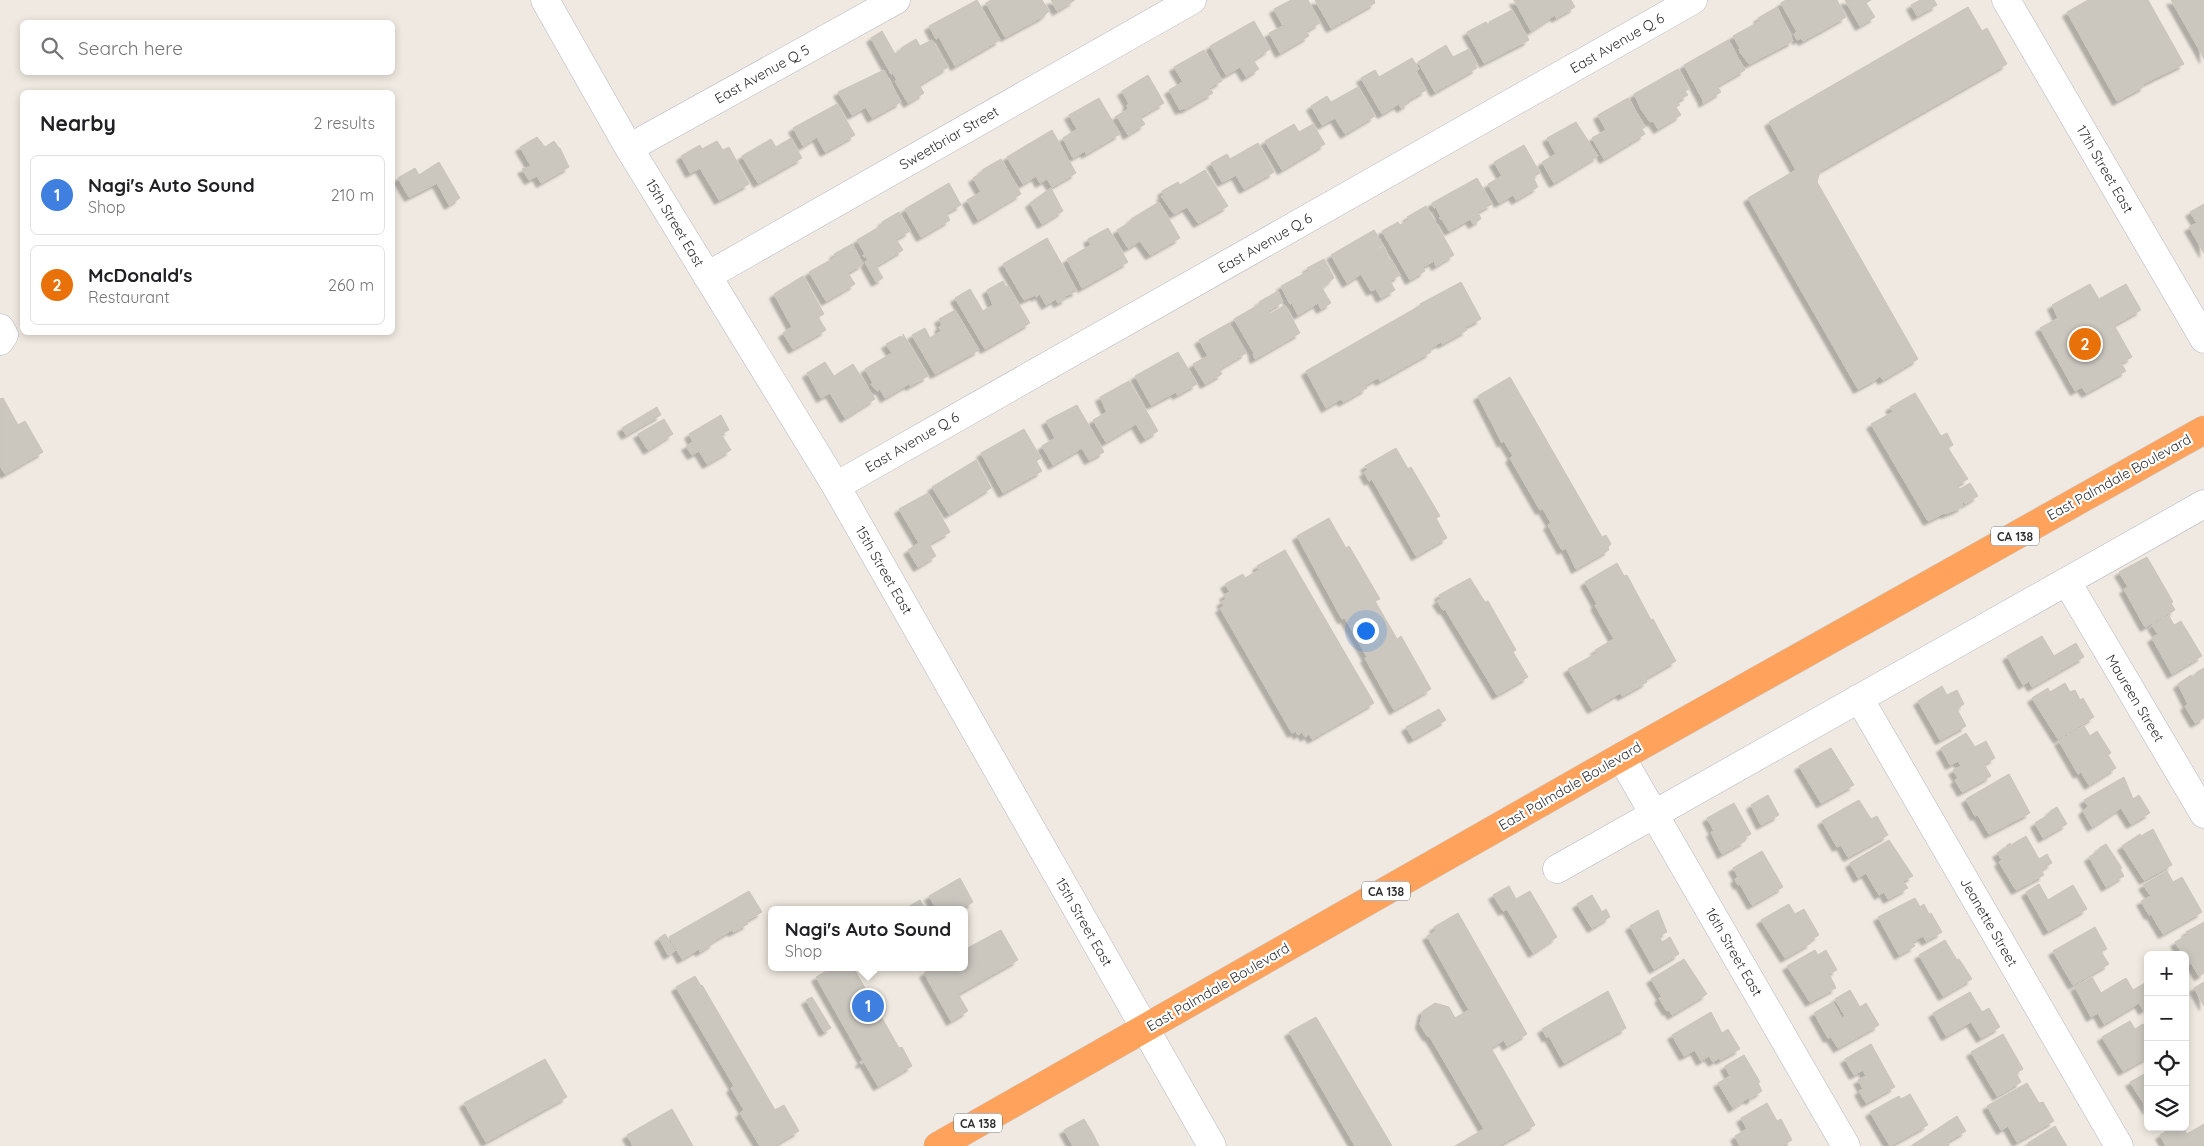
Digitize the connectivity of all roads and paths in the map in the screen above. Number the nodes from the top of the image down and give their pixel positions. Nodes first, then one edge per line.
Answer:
1 (545, 0) edge
2 (896, 0) edge
3 (1192, 0) edge
4 (1694, 0) edge
5 (2006, 0) edge
6 (629, 148) junction
7 (707, 276) junction
8 (2204, 339) edge
9 (2204, 430) edge
10 (836, 486) junction
11 (2204, 504) edge
12 (2067, 582) junction
13 (1860, 698) junction
14 (1621, 757) junction
15 (1654, 814) junction
16 (2204, 814) edge
17 (1558, 869) dead end
18 (1145, 1028) junction
19 (938, 1146) edge
20 (1212, 1146) edge
21 (1846, 1146) edge
22 (2119, 1146) edge

1 - 6 street, 15th Street East
2 - 6 street, East Avenue Q 5
3 - 7 street, Sweetbriar Street
4 - 10 street, East Avenue Q 6
5 - 8 street, 17th Street East
6 - 7 street, 15th Street East
7 - 10 street, 15th Street East
9 - 14 highway, East Palmdale Boulevard / CA 138
10 - 18 street, 15th Street East
11 - 12 street
12 - 13 street
12 - 16 street, Maureen Street
13 - 15 street
13 - 22 street, Jeanette Street
14 - 15 street, 16th Street East
14 - 18 highway, East Palmdale Boulevard / CA 138
15 - 17 street
15 - 21 street, 16th Street East
18 - 19 highway, East Palmdale Boulevard / CA 138
18 - 20 street, 15th Street East

